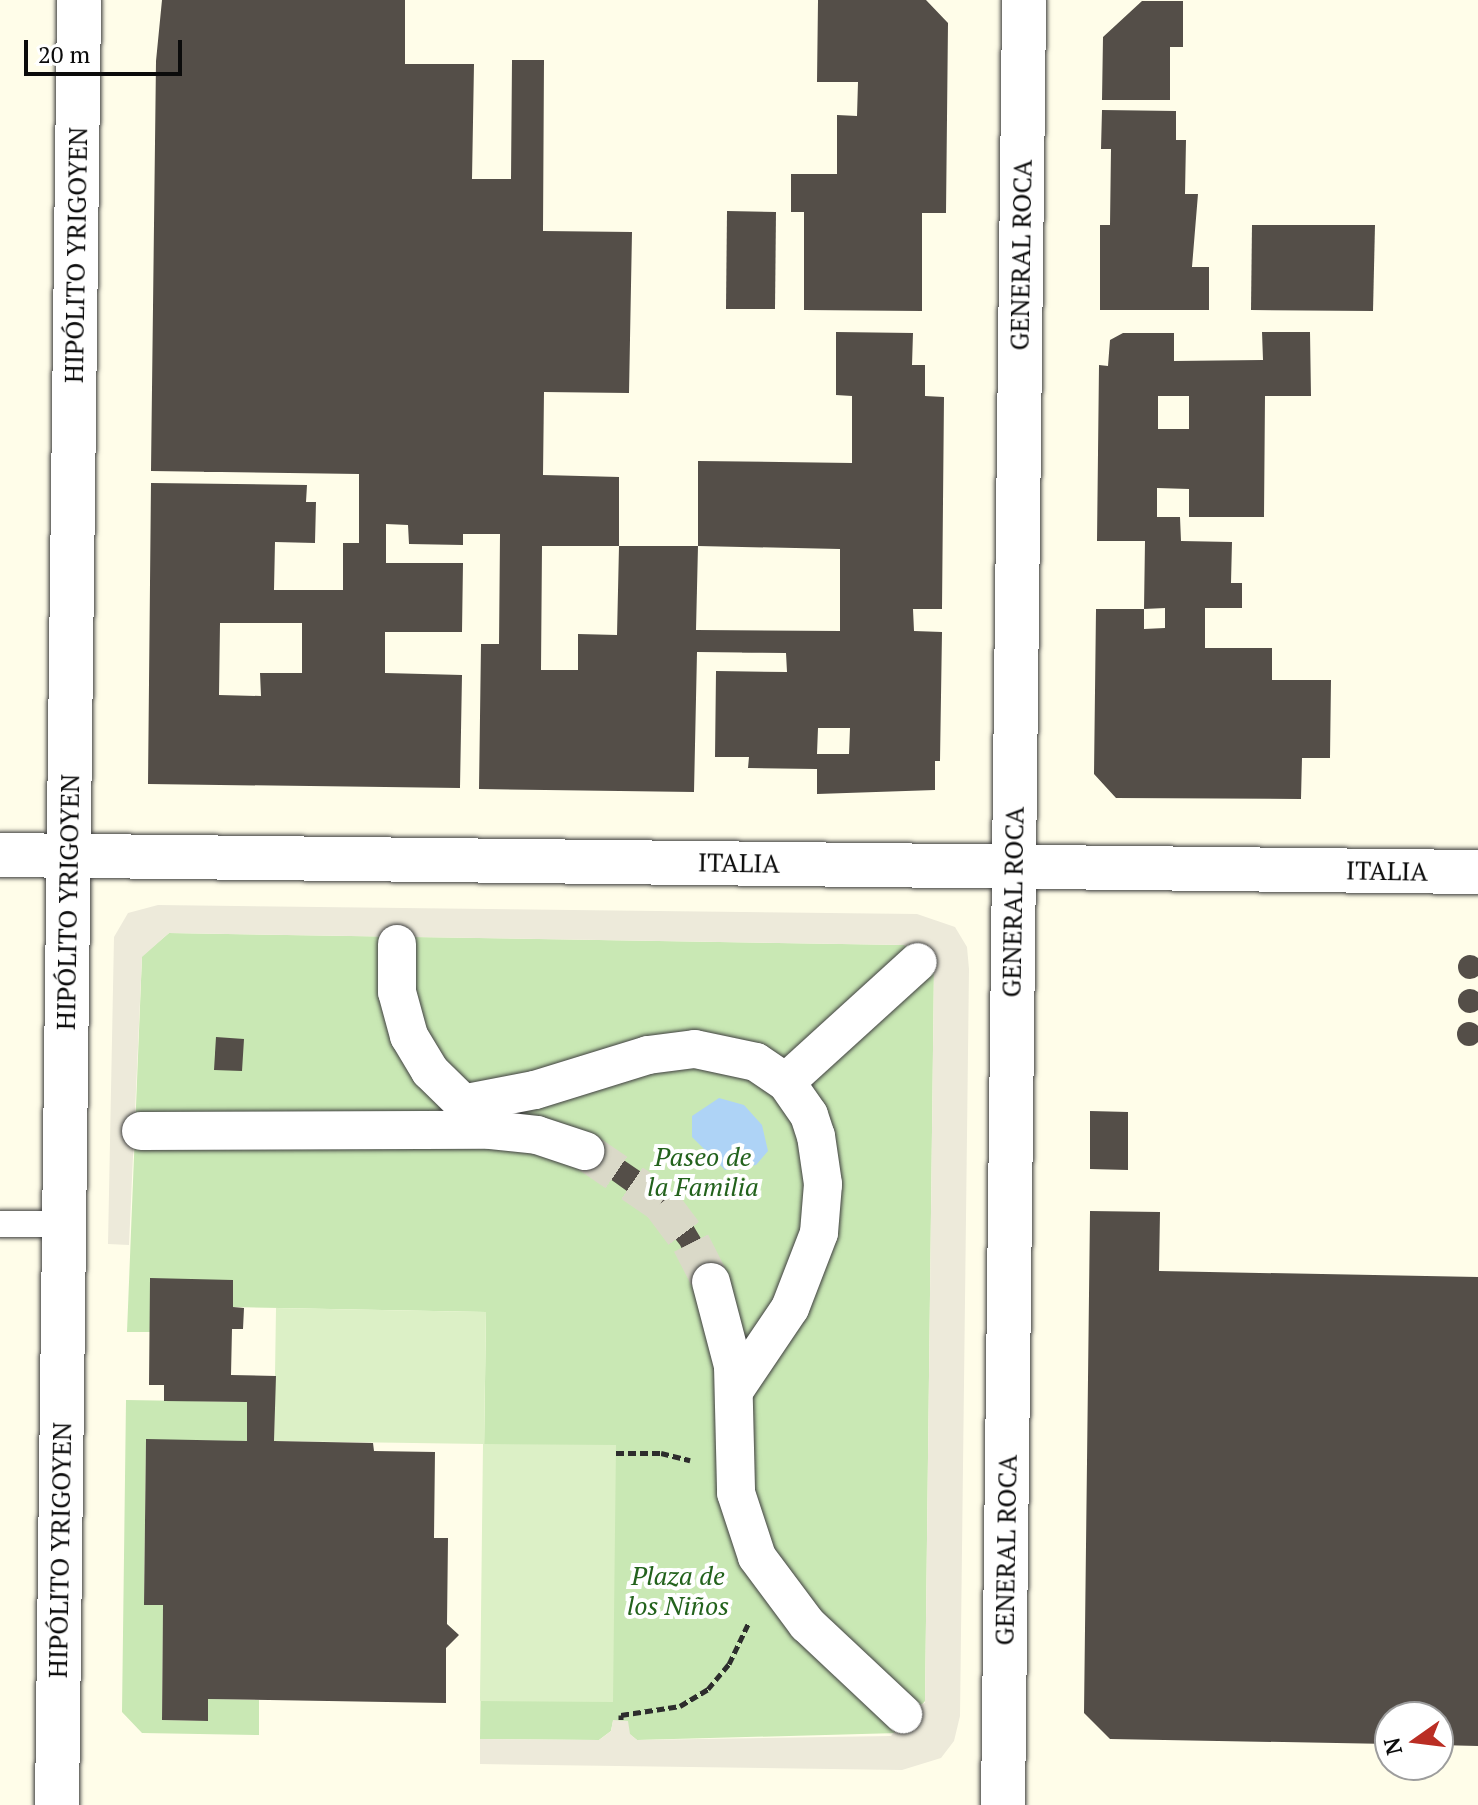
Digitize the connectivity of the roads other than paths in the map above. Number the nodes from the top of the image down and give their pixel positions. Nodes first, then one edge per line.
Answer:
1 (79, 0) edge
2 (1024, 0) edge
3 (0, 855) edge
4 (68, 856) junction
5 (1014, 866) junction
6 (1478, 872) edge
7 (397, 944) dead end
8 (918, 962) dead end
9 (786, 1082) junction
10 (462, 1104) junction
11 (491, 1130) junction
12 (141, 1131) dead end
13 (585, 1151) tunnel mouth
14 (0, 1224) edge
15 (64, 1224) junction
16 (711, 1282) tunnel mouth
17 (734, 1391) junction
18 (903, 1714) dead end
19 (57, 1805) edge
20 (1003, 1805) edge

1 - 4 street, HIPÓLITO YRIGOYEN
2 - 5 street, GENERAL ROCA
3 - 4 street, ITALIA
4 - 5 street, ITALIA
4 - 15 street, HIPÓLITO YRIGOYEN
5 - 6 street, ITALIA
5 - 20 street, GENERAL ROCA
7 - 10 street
8 - 9 street
9 - 10 street
9 - 17 street
10 - 11 street
11 - 12 street
11 - 13 street
14 - 15 lane
15 - 19 street, HIPÓLITO YRIGOYEN
16 - 17 street
17 - 18 street

